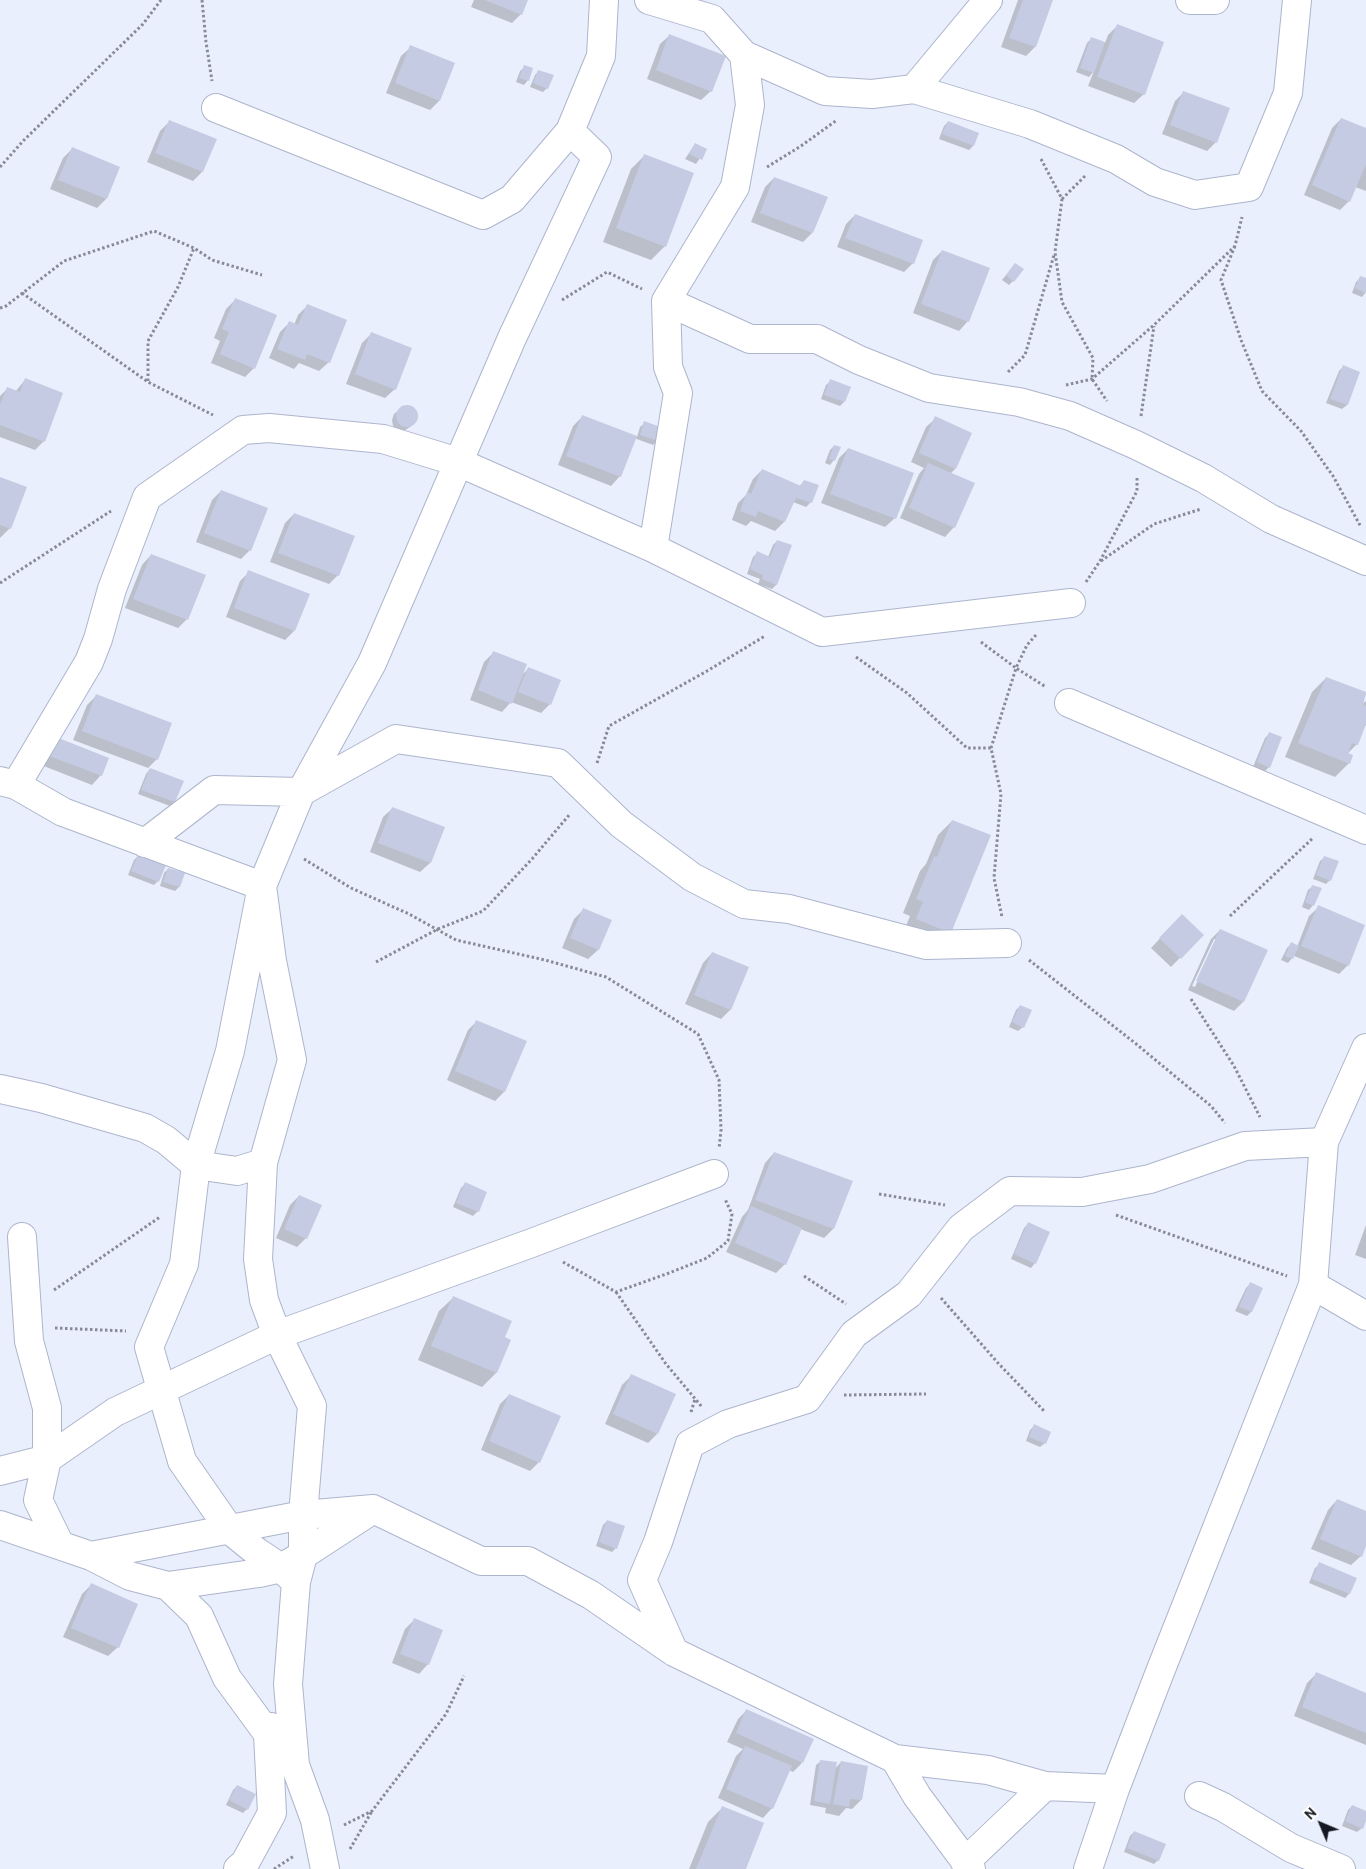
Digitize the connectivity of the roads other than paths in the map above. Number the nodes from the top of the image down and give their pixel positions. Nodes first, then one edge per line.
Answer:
1 (604, 0) edge
2 (650, 0) edge
3 (988, 0) edge
4 (1190, 0) edge
5 (1215, 0) edge
6 (1297, 0) edge
7 (744, 55) junction
8 (914, 89) junction
9 (216, 108) road end
10 (570, 130) junction
11 (666, 301) junction
12 (458, 462) junction
13 (653, 548) junction
14 (1366, 561) edge
15 (1071, 603) road end
16 (1069, 703) road end
17 (8, 783) edge
18 (301, 792) junction
19 (1366, 830) edge
20 (145, 843) junction
21 (262, 886) junction
22 (1008, 943) road end
23 (1366, 1048) edge
24 (0, 1089) edge
25 (1324, 1142) junction
26 (263, 1163) junction
27 (196, 1166) junction
28 (714, 1174) road end
29 (22, 1237) dead end
30 (1313, 1285) junction
31 (1366, 1316) edge
32 (277, 1335) junction
33 (161, 1392) junction
34 (47, 1459) junction
35 (0, 1471) edge
36 (373, 1509) junction
37 (303, 1515) junction
38 (0, 1525) edge
39 (230, 1530) junction
40 (60, 1545) junction
41 (91, 1556) junction
42 (294, 1568) junction
43 (168, 1586) junction
44 (674, 1652) junction
45 (288, 1684) junction
46 (268, 1734) junction
47 (895, 1759) junction
48 (295, 1766) junction
49 (1045, 1786) junction
50 (1115, 1788) junction
51 (1199, 1796) dead end
52 (968, 1866) edge
53 (242, 1867) edge
54 (325, 1869) edge
55 (1088, 1869) edge
56 (1341, 1869) edge

1 - 10 street
2 - 7 street
3 - 8 street
4 - 5 street
6 - 8 street
7 - 8 street
7 - 11 street
9 - 10 street
10 - 12 street
11 - 13 street
11 - 14 street
12 - 13 street
12 - 17 street
12 - 18 street
13 - 15 street
16 - 19 street
17 - 20 street
18 - 20 street
18 - 21 street
18 - 22 street
20 - 21 street
21 - 26 street
21 - 27 street
23 - 25 street
24 - 27 street
25 - 30 street
25 - 44 street
26 - 27 street
26 - 32 street
27 - 33 street
28 - 32 street
29 - 34 street
30 - 31 street
30 - 50 street
32 - 33 street
32 - 37 street
33 - 34 street
33 - 39 street
34 - 35 street
34 - 40 street
36 - 37 street
36 - 42 street
36 - 44 street
37 - 39 street
37 - 42 street
38 - 40 street
39 - 41 street
39 - 42 street
40 - 41 street
41 - 43 street
42 - 43 street
42 - 45 street
43 - 46 street
44 - 47 street
45 - 46 street
45 - 48 street
46 - 48 street
46 - 53 street
47 - 49 street
47 - 52 street
48 - 54 street
49 - 50 street
49 - 52 street
50 - 55 street
51 - 56 street

